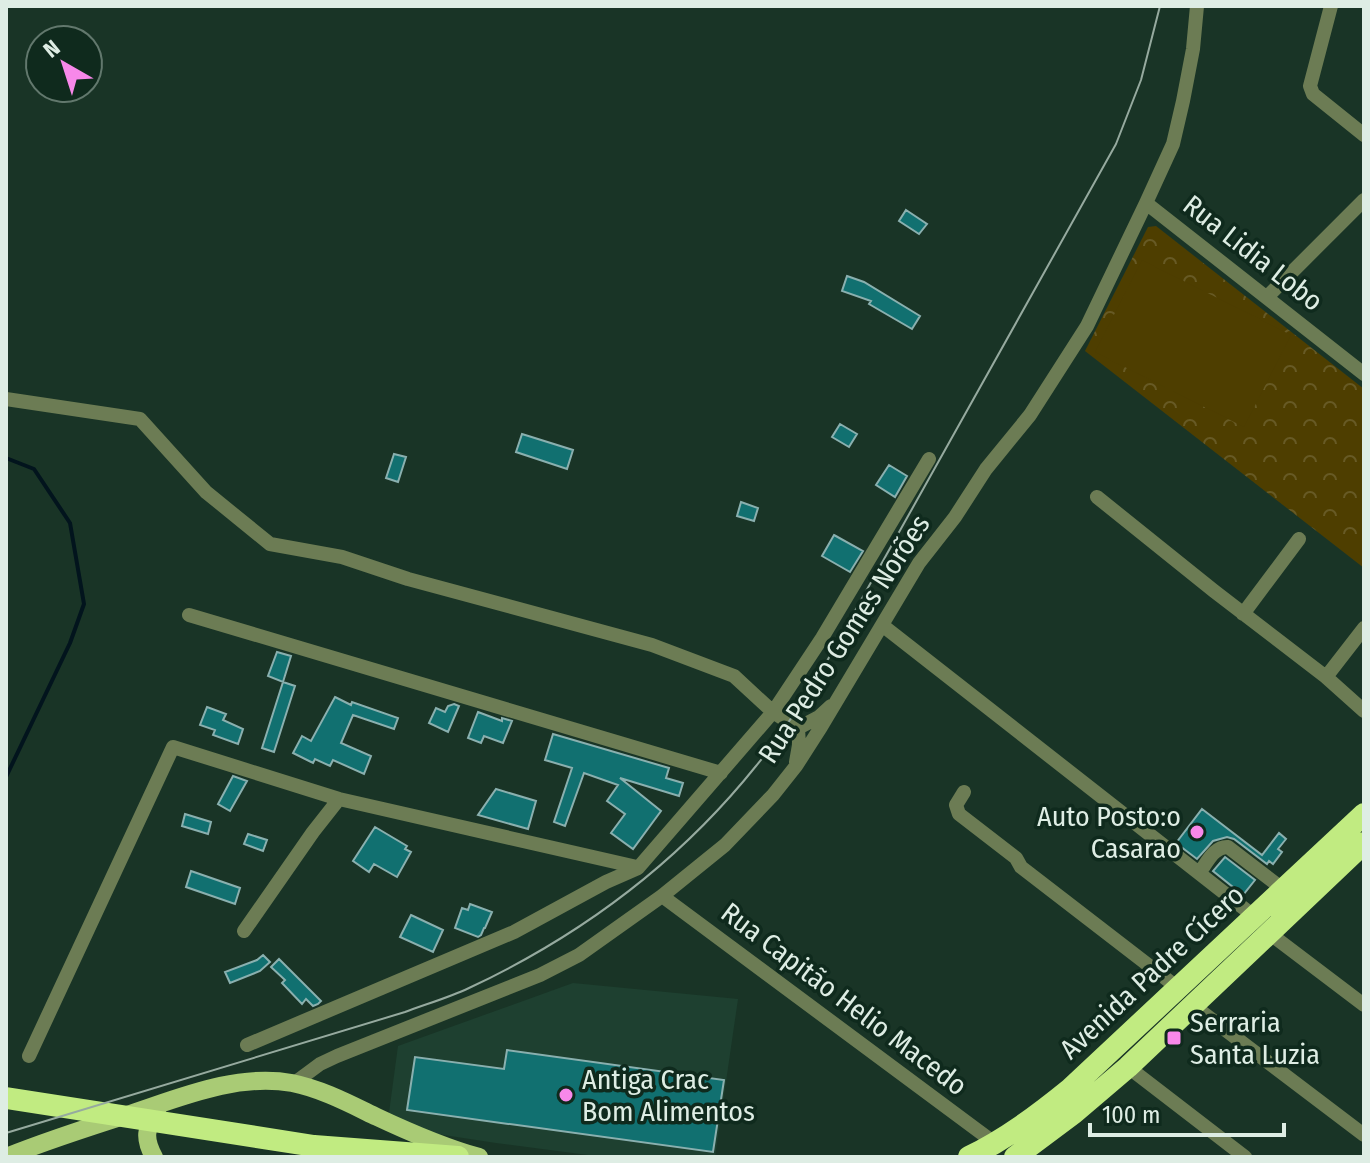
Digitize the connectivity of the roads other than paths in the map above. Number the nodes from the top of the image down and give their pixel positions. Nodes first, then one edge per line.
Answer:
1 (1197, 6) edge
2 (1331, 6) edge
3 (1364, 135) edge
4 (1364, 200) edge
5 (1146, 203) junction
6 (1267, 297) junction
7 (1364, 374) edge
8 (6, 399) edge
9 (929, 459) dead end
10 (1097, 497) dead end
11 (1299, 539) dead end
12 (1243, 614) junction
13 (189, 615) dead end
14 (882, 625) junction
15 (1364, 628) edge
16 (1326, 677) junction
17 (835, 703) junction
18 (1364, 711) edge
19 (773, 712) junction
20 (798, 728) junction
21 (796, 766) junction
22 (721, 773) junction
23 (964, 792) dead end
24 (339, 799) junction
25 (1364, 814) edge
26 (1364, 843) edge
27 (638, 868) junction
28 (1199, 873) junction
29 (1284, 890) junction
30 (662, 896) junction
31 (1262, 925) junction
32 (244, 931) dead end
33 (1178, 988) junction
34 (1364, 1005) edge
35 (1194, 1006) junction
36 (247, 1045) dead end
37 (29, 1056) dead end
38 (1128, 1067) junction
39 (293, 1084) junction
40 (6, 1098) edge
41 (176, 1099) junction
42 (1362, 1131) edge
43 (996, 1144) junction
44 (314, 1146) junction
45 (6, 1157) edge
46 (154, 1157) edge
47 (356, 1157) edge
48 (458, 1157) edge
49 (479, 1157) edge
50 (969, 1157) edge
51 (1015, 1157) edge
52 (1245, 1157) edge

1 - 5 street, Rua Pedro Gomes Norões
2 - 3 street
4 - 6 street
5 - 6 street, Rua Lidia Lobo
5 - 14 street, Rua Pedro Gomes Norões
6 - 7 street, Rua Lidia Lobo
8 - 19 street
9 - 19 street
10 - 12 street
11 - 12 street
12 - 16 street
13 - 22 street
14 - 17 street, Rua Pedro Gomes Norões
14 - 28 street
15 - 16 street
16 - 18 street
17 - 20 street
17 - 21 street, Rua Pedro Gomes Norões
19 - 20 street
19 - 22 street
20 - 21 street
21 - 30 street, Rua Pedro Gomes Norões
22 - 27 street
23 - 33 street
24 - 27 street
24 - 32 street
24 - 37 street
25 - 29 highway, Avenida Padre Cícero
26 - 31 highway, Avenida Padre Cícero
27 - 36 street
28 - 29 street
28 - 31 street
29 - 31 highway, Avenida Padre Cícero
30 - 39 street, Rua Pedro Gomes Norões
30 - 43 street, Rua Capitão Helio Macedo
31 - 33 highway, Avenida Padre Cícero
31 - 34 street
31 - 35 highway, Avenida Padre Cícero
33 - 43 highway, Avenida Padre Cícero
35 - 38 highway, Avenida Padre Cícero
35 - 42 street
38 - 51 highway, Avenida Padre Cícero
38 - 52 street
39 - 41 main road
39 - 49 main road
40 - 44 highway
41 - 45 main road
41 - 46 main road
43 - 50 highway, Avenida Padre Cícero
44 - 47 highway
44 - 48 highway

